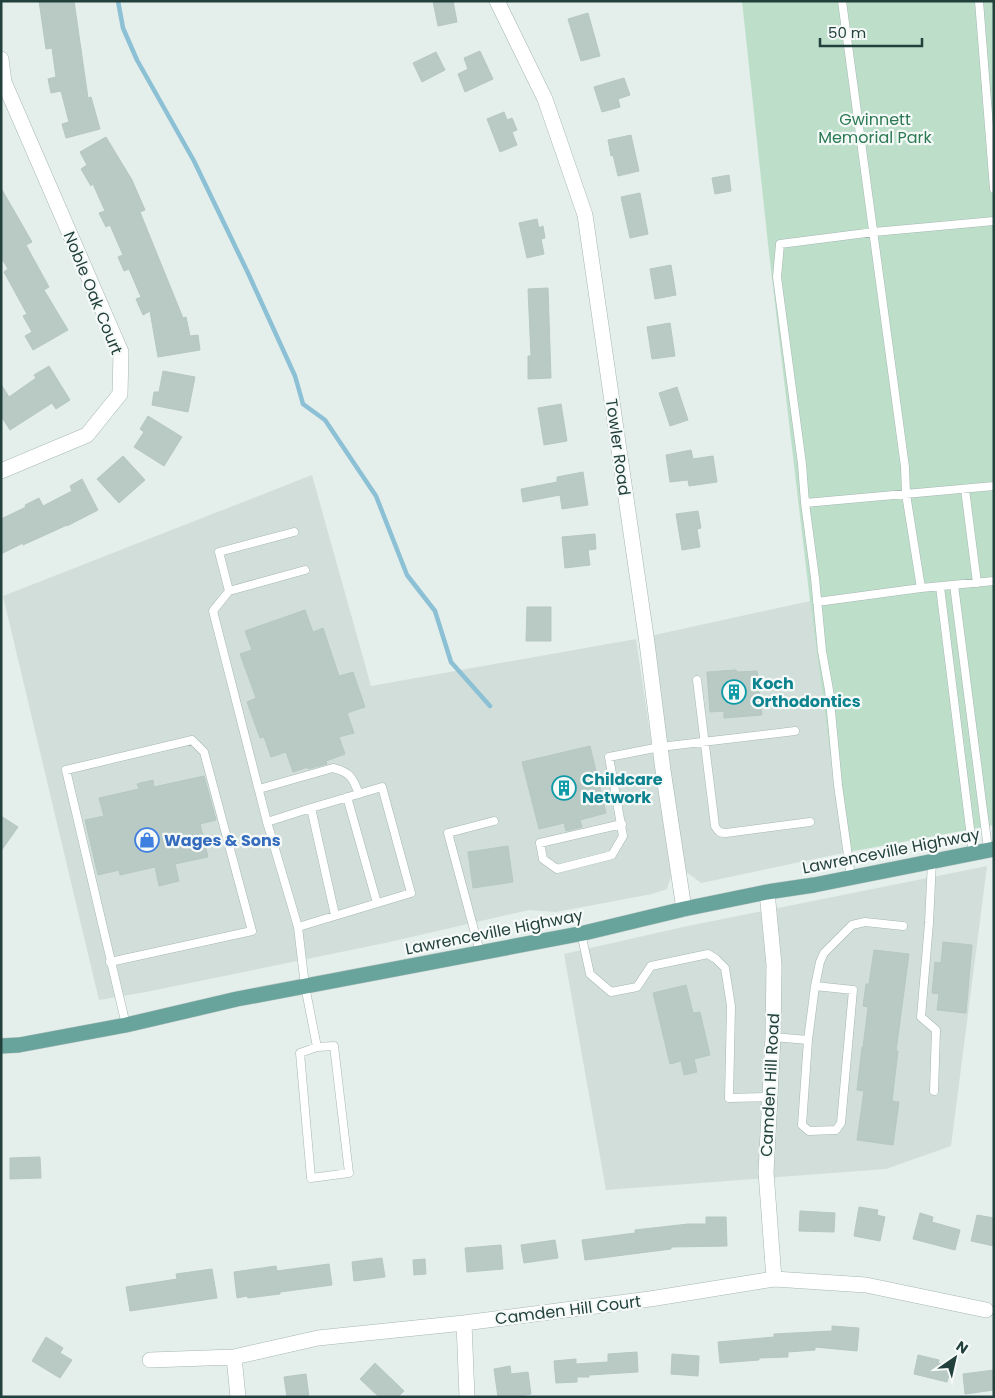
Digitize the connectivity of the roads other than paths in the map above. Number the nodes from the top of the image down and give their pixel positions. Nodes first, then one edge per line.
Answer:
1 (497, 1) edge
2 (842, 1) edge
3 (979, 1) edge
4 (1, 58) edge
5 (994, 189) edge
6 (994, 221) edge
7 (874, 232) junction
8 (1, 471) edge
9 (994, 486) edge
10 (966, 489) junction
11 (906, 494) junction
12 (805, 504) junction
13 (294, 532) dead end
14 (304, 570) dead end
15 (994, 581) edge
16 (977, 583) junction
17 (954, 585) junction
18 (940, 587) junction
19 (921, 588) junction
20 (229, 591) junction
21 (817, 602) junction
22 (697, 680) dead end
23 (795, 731) dead end
24 (705, 742) junction
25 (660, 747) junction
26 (259, 790) junction
27 (359, 794) junction
28 (347, 797) junction
29 (311, 808) junction
30 (494, 821) dead end
31 (268, 822) junction
32 (810, 822) dead end
33 (622, 824) junction
34 (985, 850) edge
35 (932, 861) junction
36 (852, 877) junction
37 (767, 892) junction
38 (377, 903) junction
39 (684, 909) junction
40 (335, 915) junction
41 (298, 926) junction
42 (903, 926) dead end
43 (581, 933) junction
44 (480, 952) junction
45 (110, 962) junction
46 (306, 986) junction
47 (815, 986) junction
48 (126, 1024) junction
49 (773, 1037) junction
50 (808, 1040) junction
51 (1, 1046) edge
52 (318, 1047) junction
53 (934, 1091) dead end
54 (769, 1096) junction
55 (774, 1279) junction
56 (986, 1310) dead end
57 (464, 1323) junction
58 (234, 1357) junction
59 (150, 1360) dead end
60 (238, 1397) edge
61 (467, 1397) edge

1 - 25 street, Towler Road
2 - 7 lane
3 - 5 lane
4 - 8 street, Noble Oak Court
6 - 7 lane
7 - 11 lane
7 - 12 lane
9 - 10 lane
10 - 11 lane
10 - 16 lane
11 - 12 lane
11 - 19 lane
12 - 21 lane
13 - 20 lane
14 - 20 lane
15 - 16 lane
16 - 17 lane
17 - 18 lane
17 - 34 lane
18 - 19 lane
18 - 34 lane
19 - 21 lane
20 - 26 lane
21 - 36 lane
22 - 24 lane
23 - 24 lane
24 - 25 lane
24 - 32 lane
25 - 33 lane
25 - 39 street, Towler Road
26 - 27 lane
26 - 31 lane
27 - 28 lane
27 - 38 lane
28 - 29 lane
28 - 38 lane
29 - 31 lane
29 - 40 lane
30 - 44 lane
31 - 41 lane
33 - 33 lane
34 - 35 main road, Lawrenceville Highway
35 - 36 main road, Lawrenceville Highway
35 - 53 lane
36 - 37 main road, Lawrenceville Highway
37 - 39 main road, Lawrenceville Highway
37 - 49 street, Camden Hill Road
38 - 40 lane
39 - 43 main road, Lawrenceville Highway
40 - 41 lane
41 - 46 lane
42 - 47 lane
43 - 44 main road, Lawrenceville Highway
43 - 54 lane
44 - 46 main road, Lawrenceville Highway
45 - 45 lane
45 - 48 lane
46 - 48 main road, Lawrenceville Highway
46 - 52 lane
47 - 50 lane
47 - 50 lane
48 - 51 main road, Lawrenceville Highway
49 - 50 lane
49 - 54 street, Camden Hill Road
52 - 52 lane
54 - 55 street, Camden Hill Road
55 - 56 street, Camden Hill Court
55 - 57 street, Camden Hill Court
57 - 58 street, Camden Hill Court
57 - 61 street
58 - 59 street, Camden Hill Court
58 - 60 street

